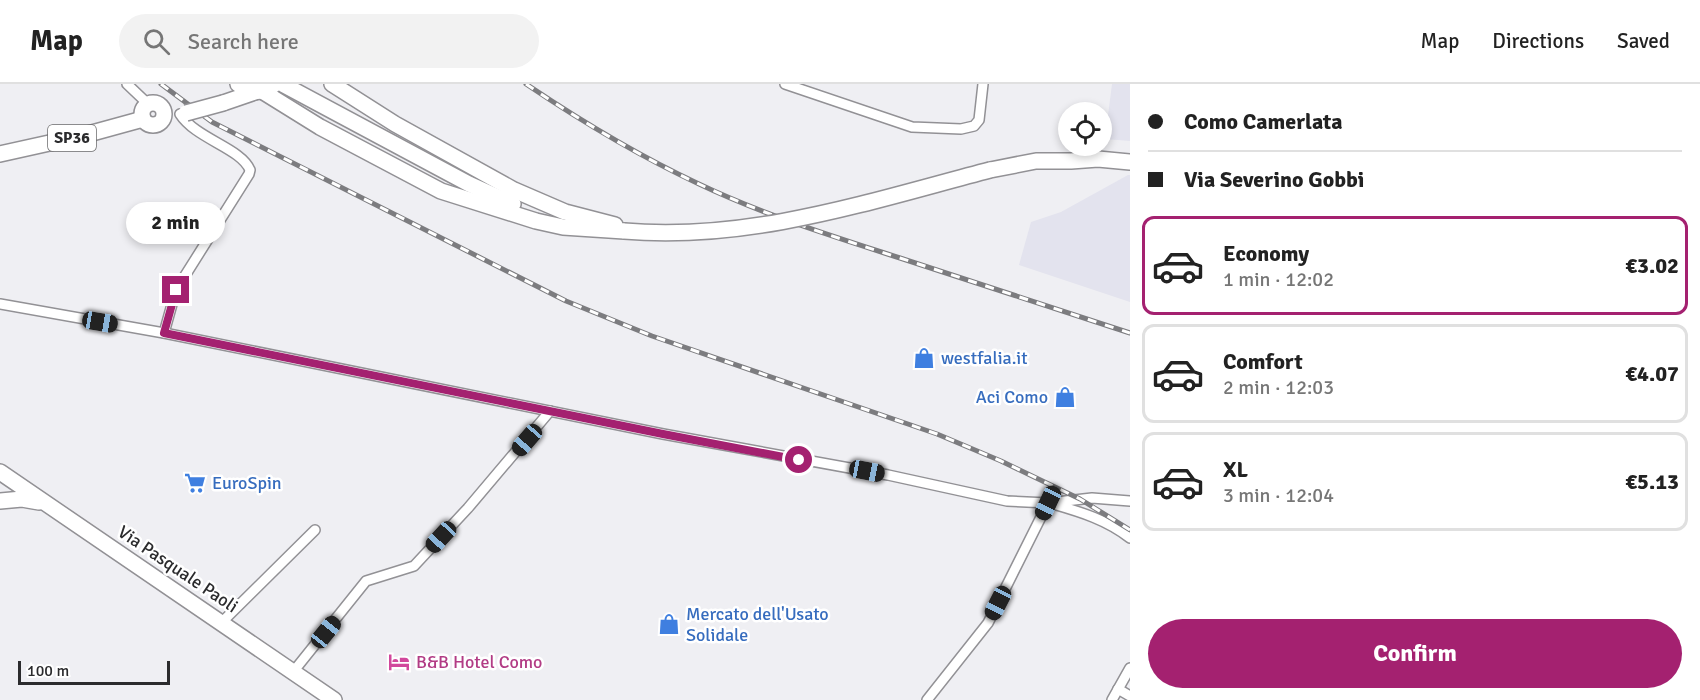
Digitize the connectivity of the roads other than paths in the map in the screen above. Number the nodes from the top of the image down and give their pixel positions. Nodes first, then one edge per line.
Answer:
1 (127, 84) edge
2 (232, 84) edge
3 (238, 84) edge
4 (332, 84) edge
5 (785, 84) edge
6 (983, 84) edge
7 (269, 88) edge
8 (223, 103) junction
9 (148, 104) junction
10 (177, 114) junction
11 (143, 119) junction
12 (1, 150) edge
13 (1130, 162) edge
14 (564, 220) junction
15 (646, 233) junction
16 (0, 304) edge
17 (164, 333) junction
18 (550, 411) junction
19 (0, 472) edge
20 (0, 501) edge
21 (1130, 501) edge
22 (1048, 503) junction
23 (48, 504) junction
24 (315, 530) dead end
25 (1130, 538) edge
26 (221, 623) junction
27 (1130, 668) edge
28 (293, 672) junction
29 (1118, 689) junction
30 (1130, 696) edge
31 (334, 700) edge
32 (927, 700) edge
33 (1112, 700) edge

1 - 9 street
2 - 8 main road
3 - 7 main road
4 - 14 main road
5 - 6 street
7 - 8 main road
7 - 14 main road
7 - 14 main road
8 - 10 main road, bridge
9 - 10 main road
9 - 11 main road
10 - 11 main road
10 - 17 street
11 - 12 main road, SP36
13 - 15 main road, bridge
14 - 15 main road, bridge
14 - 15 main road, bridge
16 - 17 street
17 - 18 street
18 - 22 street
18 - 28 street
19 - 23 main road, Via Pasquale Paoli
20 - 23 main road
21 - 22 street
22 - 25 street
22 - 32 street
23 - 26 main road, Via Pasquale Paoli
24 - 26 street
26 - 28 main road, Via Pasquale Paoli
27 - 29 street
28 - 31 main road, Via Pasquale Paoli
29 - 30 street
29 - 33 street

